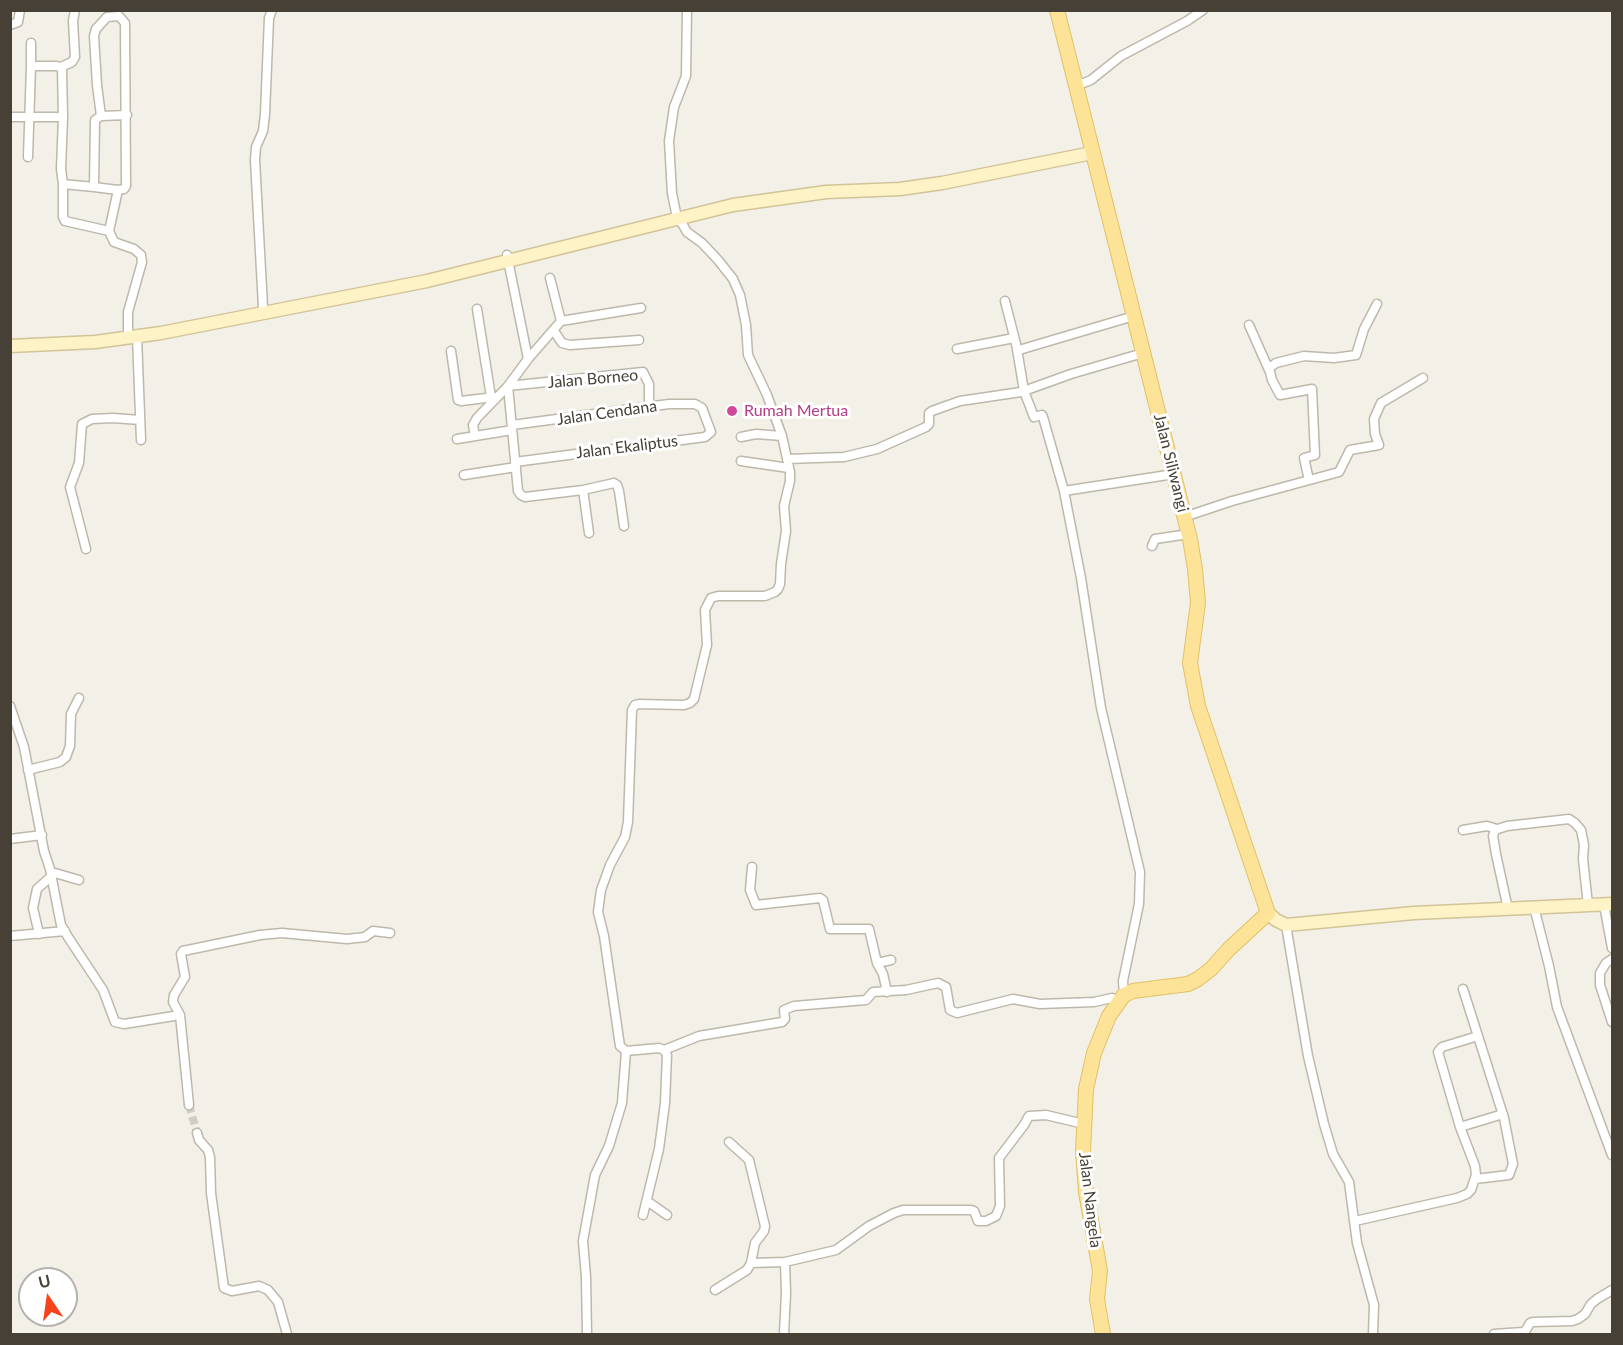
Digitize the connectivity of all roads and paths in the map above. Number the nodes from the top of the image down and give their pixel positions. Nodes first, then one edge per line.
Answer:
1 (20, 10) edge
2 (75, 10) edge
3 (272, 10) edge
4 (687, 10) edge
5 (1057, 10) edge
6 (1203, 10) edge
7 (10, 25) edge
8 (31, 43) dead end
9 (31, 66) junction
10 (61, 67) junction
11 (1076, 86) junction
12 (127, 115) junction
13 (31, 116) junction
14 (101, 116) junction
15 (10, 117) edge
16 (63, 117) junction
17 (1091, 151) junction
18 (28, 157) dead end
19 (63, 184) junction
20 (94, 187) junction
21 (118, 190) junction
22 (677, 215) junction
23 (109, 231) junction
24 (508, 258) junction
25 (550, 278) dead end
26 (320, 298) junction
27 (1005, 301) dead end
28 (1377, 304) dead end
29 (263, 307) junction
30 (641, 308) dead end
31 (477, 309) dead end
32 (1134, 316) junction
33 (561, 321) junction
34 (1249, 325) dead end
35 (554, 331) junction
36 (131, 335) junction
37 (1014, 338) junction
38 (10, 339) edge
39 (639, 340) dead end
40 (10, 346) edge
41 (957, 349) dead end
42 (1017, 349) junction
43 (452, 351) dead end
44 (1143, 353) junction
45 (528, 359) junction
46 (1269, 370) junction
47 (1423, 378) dead end
48 (508, 386) junction
49 (1024, 391) junction
50 (493, 397) junction
51 (649, 407) junction
52 (702, 408) joint
53 (140, 420) junction
54 (512, 428) junction
55 (475, 436) junction
56 (782, 436) junction
57 (741, 437) dead end
58 (457, 439) dead end
59 (141, 440) dead end
60 (741, 461) dead end
61 (516, 464) junction
62 (788, 464) junction
63 (1174, 474) junction
64 (464, 475) dead end
65 (1309, 480) junction
66 (583, 490) junction
67 (1064, 491) junction
68 (1184, 517) junction
69 (624, 526) dead end
70 (589, 533) dead end
71 (1189, 534) junction
72 (1152, 546) dead end
73 (86, 549) dead end
74 (80, 698) dead end
75 (10, 706) edge
76 (13, 722) edge
77 (28, 770) junction
78 (1497, 829) junction
79 (1463, 830) dead end
80 (42, 835) junction
81 (10, 838) edge
82 (752, 867) dead end
83 (51, 876) junction
84 (79, 880) dead end
85 (1608, 904) edge
86 (1588, 905) junction
87 (1534, 907) junction
88 (1508, 909) junction
89 (1268, 913) junction
90 (1286, 925) junction
91 (65, 931) junction
92 (390, 933) dead end
93 (39, 934) junction
94 (10, 936) edge
95 (1612, 948) edge
96 (1612, 959) edge
97 (891, 960) dead end
98 (877, 963) junction
99 (1463, 989) dead end
100 (887, 992) junction
101 (1122, 997) junction
102 (180, 1015) junction
103 (1612, 1022) edge
104 (1478, 1036) junction
105 (664, 1050) junction
106 (626, 1051) junction
107 (189, 1105) tunnel mouth
108 (1503, 1114) junction
109 (1083, 1124) junction
110 (1460, 1127) junction
111 (197, 1133) tunnel mouth
112 (729, 1142) dead end
113 (1612, 1155) edge
114 (1475, 1179) junction
115 (647, 1201) junction
116 (643, 1215) dead end
117 (667, 1215) dead end
118 (1354, 1221) junction
119 (785, 1262) junction
120 (752, 1263) junction
121 (715, 1290) dead end
122 (1612, 1290) edge
123 (287, 1335) edge
124 (587, 1335) edge
125 (784, 1335) edge
126 (1104, 1335) edge
127 (1373, 1335) edge
128 (1494, 1335) edge

1 - 7 street
2 - 10 street
3 - 29 street
4 - 22 street
5 - 11 main road, Jalan Siliwangi
6 - 11 street
8 - 9 street
9 - 10 street
9 - 13 street
10 - 16 street
11 - 17 main road, Jalan Siliwangi
12 - 14 street
12 - 14 street
12 - 21 street
13 - 15 street
13 - 16 street
13 - 18 street
14 - 20 street
16 - 19 street
17 - 22 street
17 - 32 main road, Jalan Siliwangi
19 - 20 street
19 - 23 street
20 - 21 street
21 - 23 street
22 - 24 street
22 - 56 street
23 - 36 street
24 - 26 street
24 - 45 street
25 - 33 street
26 - 29 street
26 - 36 street
27 - 37 street
28 - 46 street
29 - 36 street
30 - 33 street
31 - 50 street
32 - 42 street
32 - 44 main road, Jalan Siliwangi
33 - 35 street
34 - 46 street
35 - 39 street
35 - 45 street
36 - 38 street
36 - 40 street
36 - 53 street
37 - 41 street
37 - 42 street
42 - 49 street
43 - 50 street
44 - 49 street
44 - 63 main road, Jalan Siliwangi
45 - 48 street
46 - 65 street
47 - 65 street
48 - 50 street
48 - 51 street, Jalan Borneo
48 - 54 street
49 - 62 street
49 - 67 street
50 - 55 street
51 - 52 street, Jalan Cendana
51 - 54 street, Jalan Cendana
52 - 61 street, Jalan Ekaliptus
53 - 59 street
53 - 73 street
54 - 55 street, Jalan Cendana
54 - 61 street
55 - 58 street, Jalan Cendana
56 - 57 street
56 - 62 street
60 - 62 street
61 - 64 street
61 - 66 street
62 - 106 street
63 - 67 street
63 - 68 main road, Jalan Siliwangi
65 - 68 street
66 - 69 street
66 - 70 street
67 - 101 street
68 - 71 main road, Jalan Siliwangi
71 - 72 street
71 - 89 main road, Jalan Siliwangi
74 - 77 street
75 - 76 street
76 - 77 street
77 - 80 street
78 - 79 street
78 - 86 street
78 - 88 street
80 - 81 street
80 - 83 street
82 - 98 street
83 - 84 street
83 - 91 street
83 - 93 street
85 - 86 street
85 - 95 street
86 - 87 street
87 - 88 street
87 - 113 street
88 - 90 street
89 - 90 street
89 - 101 main road
90 - 118 street
91 - 93 street
91 - 102 street
92 - 102 street
93 - 94 street
96 - 103 street
97 - 98 street
98 - 100 street
99 - 104 street
100 - 101 street
100 - 105 street
101 - 109 main road, Jalan Nangela
102 - 107 street
104 - 108 street
104 - 110 street
105 - 106 street
105 - 115 street
106 - 124 street
108 - 110 street
108 - 114 street
109 - 119 street
109 - 126 main road, Jalan Nangela
110 - 114 street
111 - 123 street
112 - 120 street
114 - 118 street
115 - 116 street
115 - 117 street
118 - 127 street
119 - 120 street
119 - 125 street
120 - 121 street
122 - 128 street

